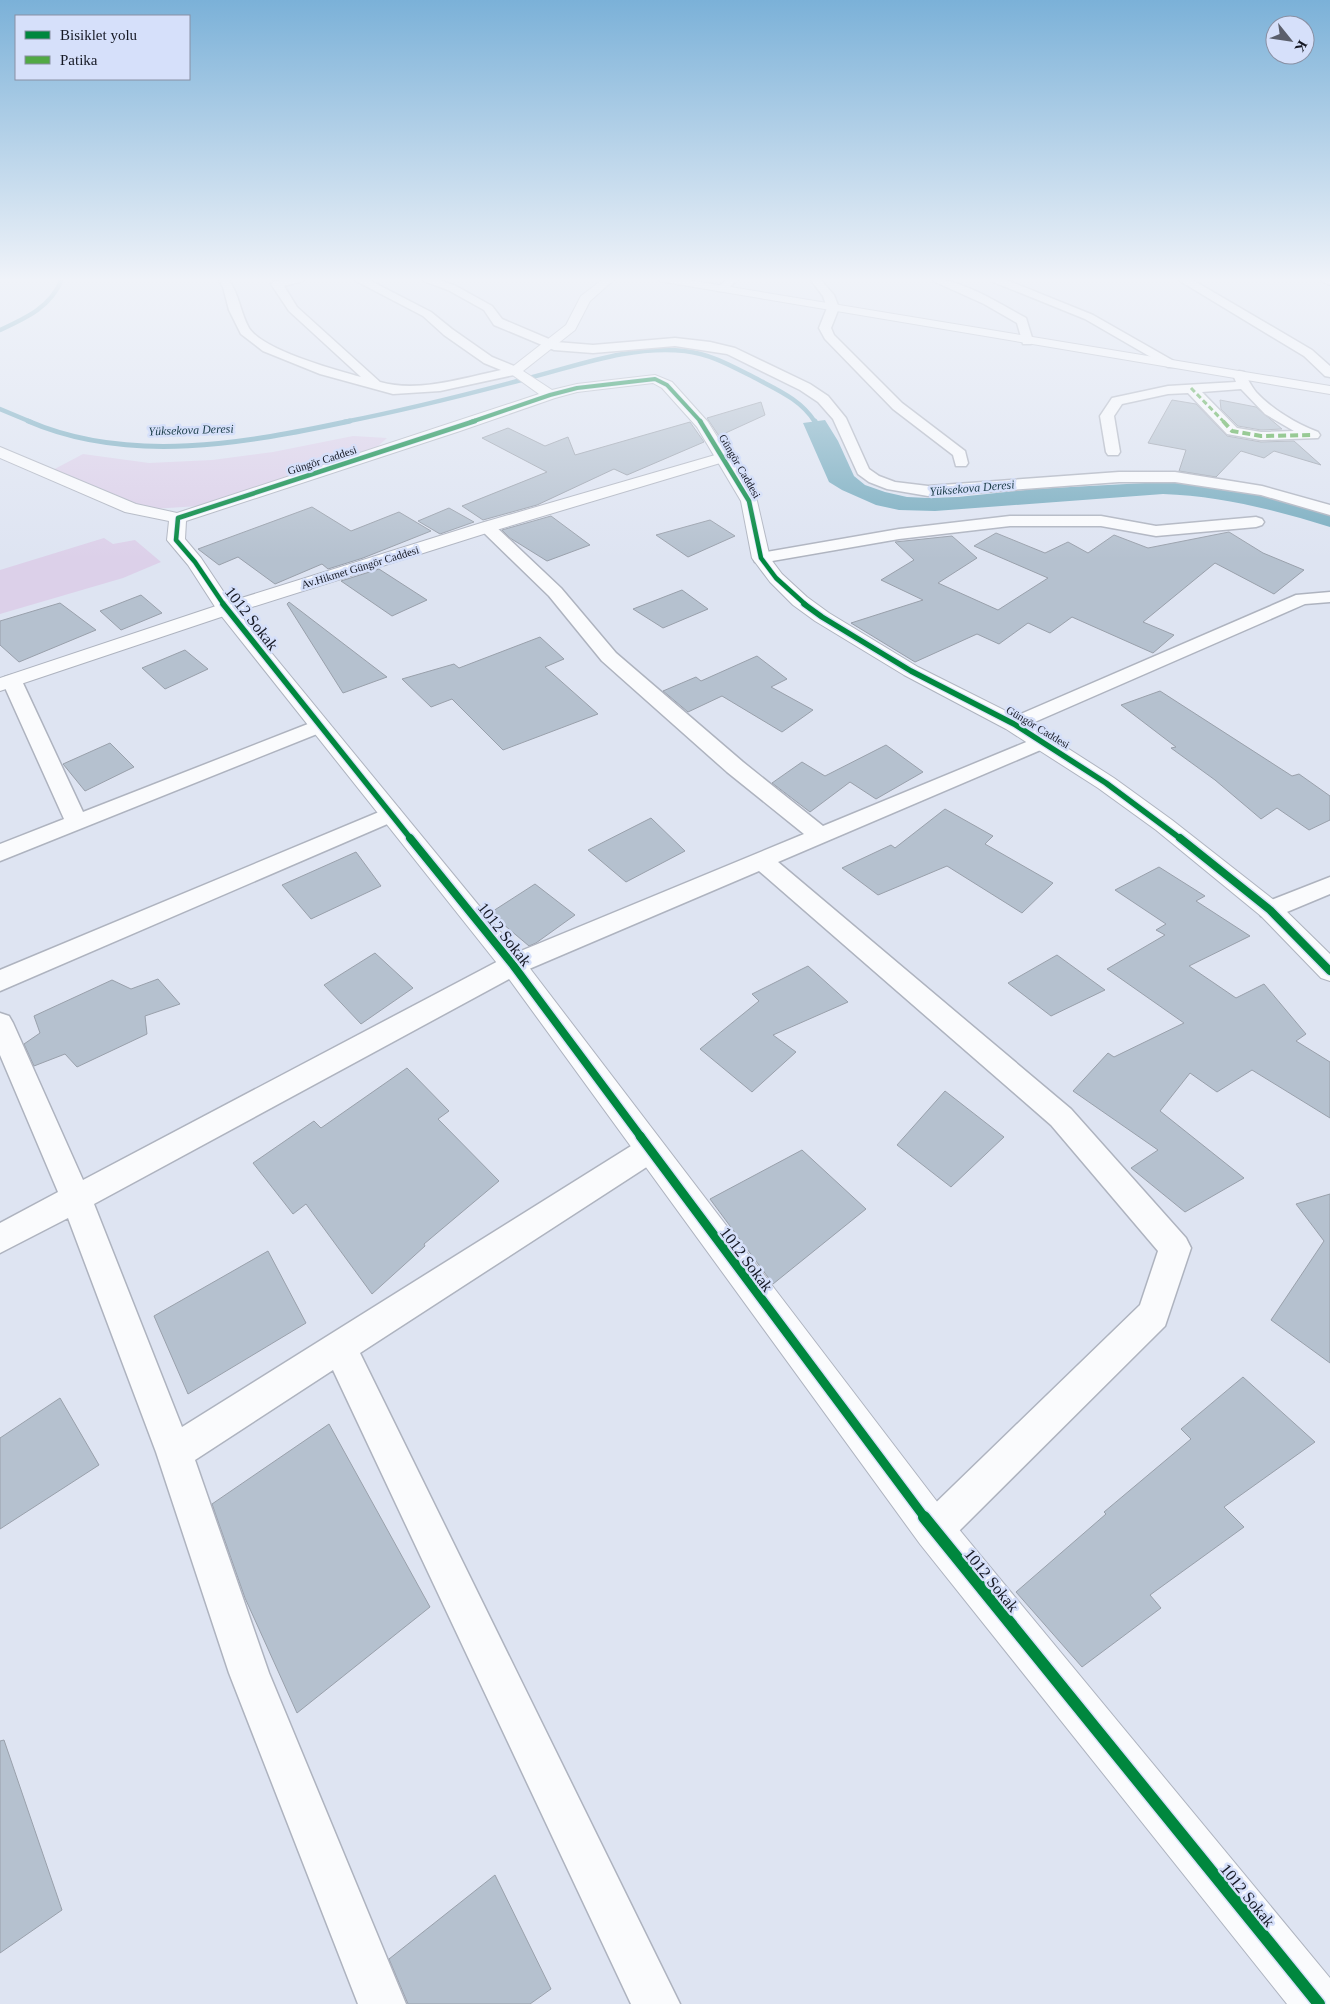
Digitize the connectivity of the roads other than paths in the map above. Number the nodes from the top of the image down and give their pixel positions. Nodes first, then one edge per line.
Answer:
1 (330, 373) edge
2 (364, 373) edge
3 (507, 373) edge
4 (516, 373) edge
5 (775, 373) edge
6 (862, 373) edge
7 (1210, 373) edge
8 (1242, 380) junction
9 (379, 386) junction
10 (1191, 388) junction
11 (1330, 390) edge
12 (544, 391) junction
13 (1313, 435) junction
14 (1330, 441) edge
15 (0, 452) edge
16 (1113, 452) dead end
17 (722, 458) junction
18 (961, 463) dead end
19 (1330, 510) edge
20 (178, 518) junction
21 (1256, 522) dead end
22 (487, 527) junction
23 (761, 558) junction
24 (1330, 597) edge
25 (226, 609) junction
26 (6, 683) edge
27 (1014, 724) junction
28 (320, 726) junction
29 (1043, 742) junction
30 (391, 814) junction
31 (77, 822) junction
32 (821, 836) junction
33 (0, 853) edge
34 (762, 861) junction
35 (1330, 885) edge
36 (1270, 910) junction
37 (513, 965) junction
38 (1330, 971) edge
39 (0, 981) edge
40 (0, 1023) edge
41 (649, 1150) junction
42 (76, 1198) junction
43 (0, 1238) edge
44 (339, 1346) junction
45 (174, 1452) junction
46 (934, 1530) junction
47 (647, 2000) edge
48 (382, 2004) edge
49 (1319, 2004) edge

1 - 9 street
2 - 9 street
3 - 9 street
4 - 12 street
5 - 19 street
6 - 18 street
7 - 8 street
8 - 10 street
8 - 11 street
8 - 13 street
10 - 13 street
10 - 16 street
12 - 17 street, Güngör Caddesi
12 - 20 street, Güngör Caddesi
13 - 14 street
15 - 20 street
17 - 22 street, Av.Hikmet Güngör Caddesi
17 - 23 street, Güngör Caddesi
20 - 25 street, 1012 Sokak
21 - 23 street
22 - 25 street, Av.Hikmet Güngör Caddesi
22 - 32 street
23 - 27 street, Güngör Caddesi
24 - 27 street
25 - 26 street, Av.Hikmet Güngör Caddesi
25 - 28 street, 1012 Sokak
26 - 31 street
27 - 29 street, Güngör Caddesi
28 - 30 street, 1012 Sokak
28 - 31 street
29 - 32 street
29 - 36 street, Güngör Caddesi
30 - 37 street, 1012 Sokak
30 - 39 street
31 - 33 street
32 - 34 street
34 - 37 street
34 - 46 street
35 - 36 street
36 - 38 street, Güngör Caddesi
37 - 41 street, 1012 Sokak
37 - 42 street
40 - 42 street
41 - 44 street
41 - 46 street, 1012 Sokak
42 - 43 street
42 - 45 street
44 - 45 street
44 - 47 street
45 - 48 street
46 - 49 street, 1012 Sokak

